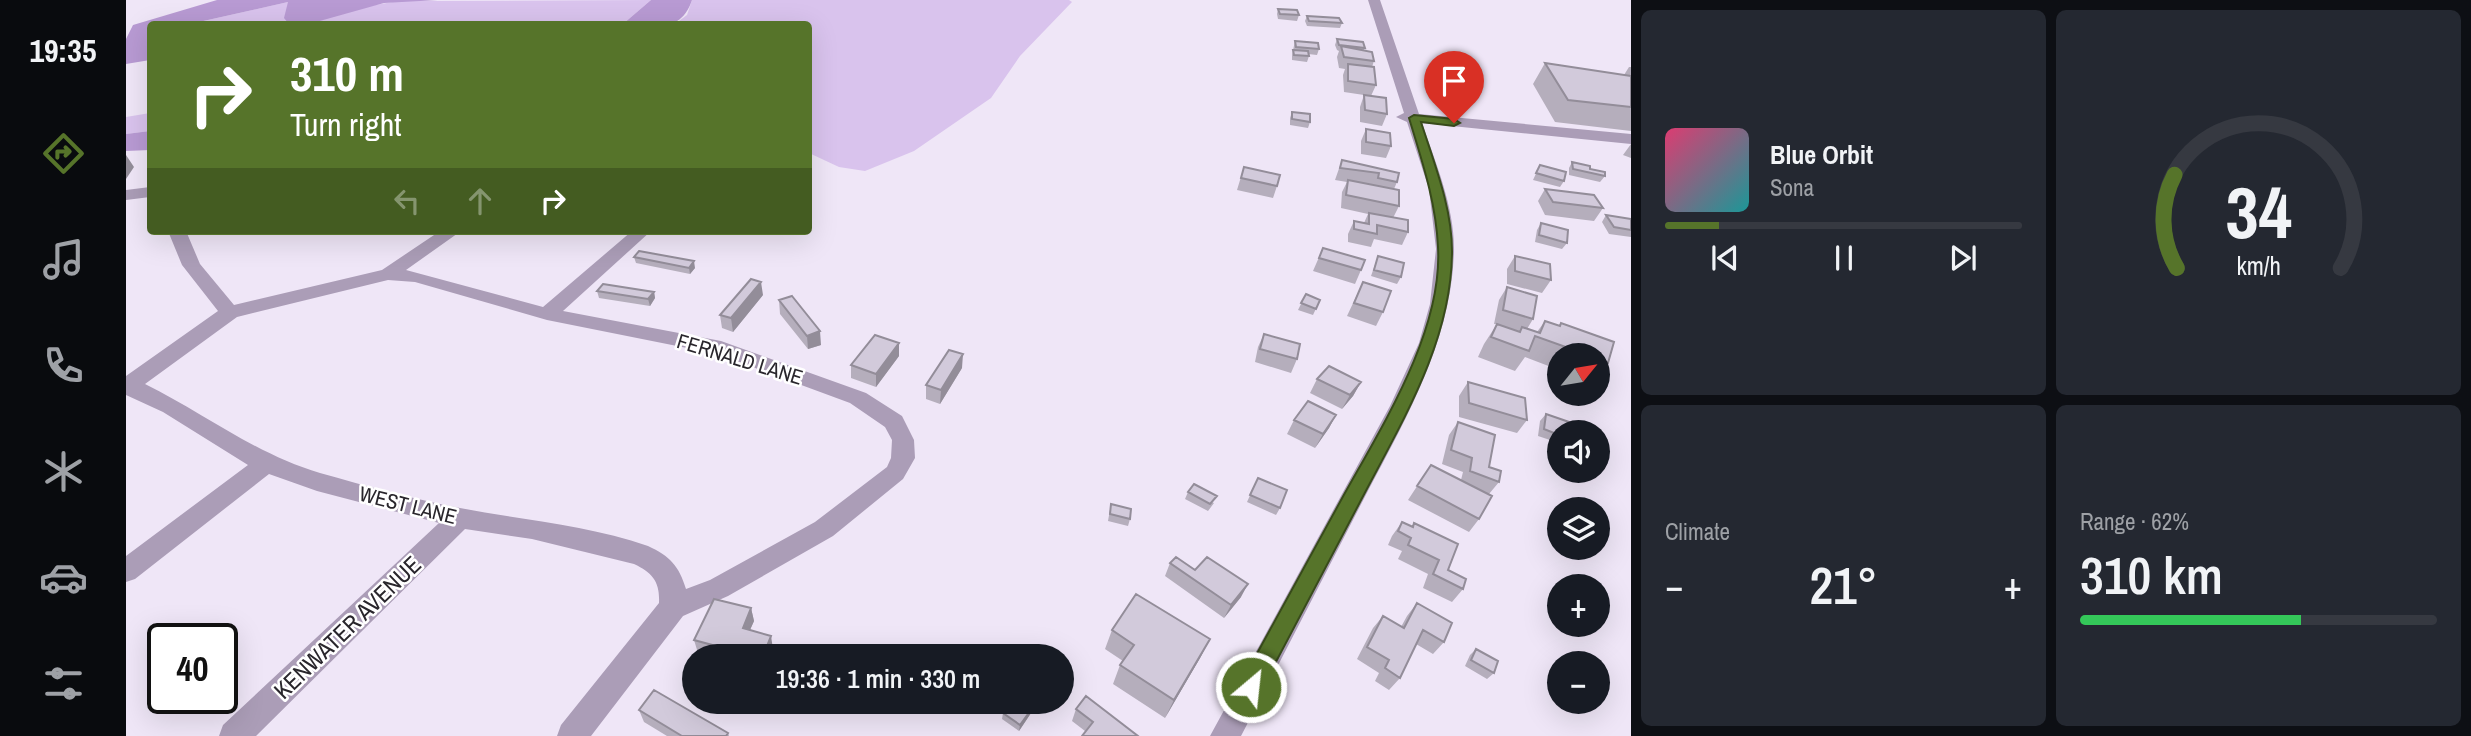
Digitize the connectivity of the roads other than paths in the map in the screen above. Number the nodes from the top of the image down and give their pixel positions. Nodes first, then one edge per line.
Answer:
1 (1374, 0) edge
2 (1409, 118) junction
3 (1631, 139) edge
4 (147, 192) edge
5 (126, 195) edge
6 (178, 235) edge
7 (446, 235) edge
8 (637, 235) edge
9 (388, 274) junction
10 (230, 312) junction
11 (547, 314) junction
12 (127, 386) edge
13 (266, 464) junction
14 (460, 518) junction
15 (126, 571) edge
16 (673, 607) junction
17 (234, 736) edge
18 (572, 736) edge
19 (1225, 736) edge

1 - 2 street
2 - 3 street
2 - 19 street
4 - 5 street
6 - 10 street
7 - 9 street
8 - 11 street
9 - 10 street, FERNALD LANE
9 - 11 street, FERNALD LANE
10 - 12 street
11 - 16 street, FERNALD LANE
12 - 13 street, WEST LANE
13 - 14 street, WEST LANE
13 - 15 street
14 - 16 street, WEST LANE
14 - 17 street, KENWATER AVENUE
16 - 18 street

